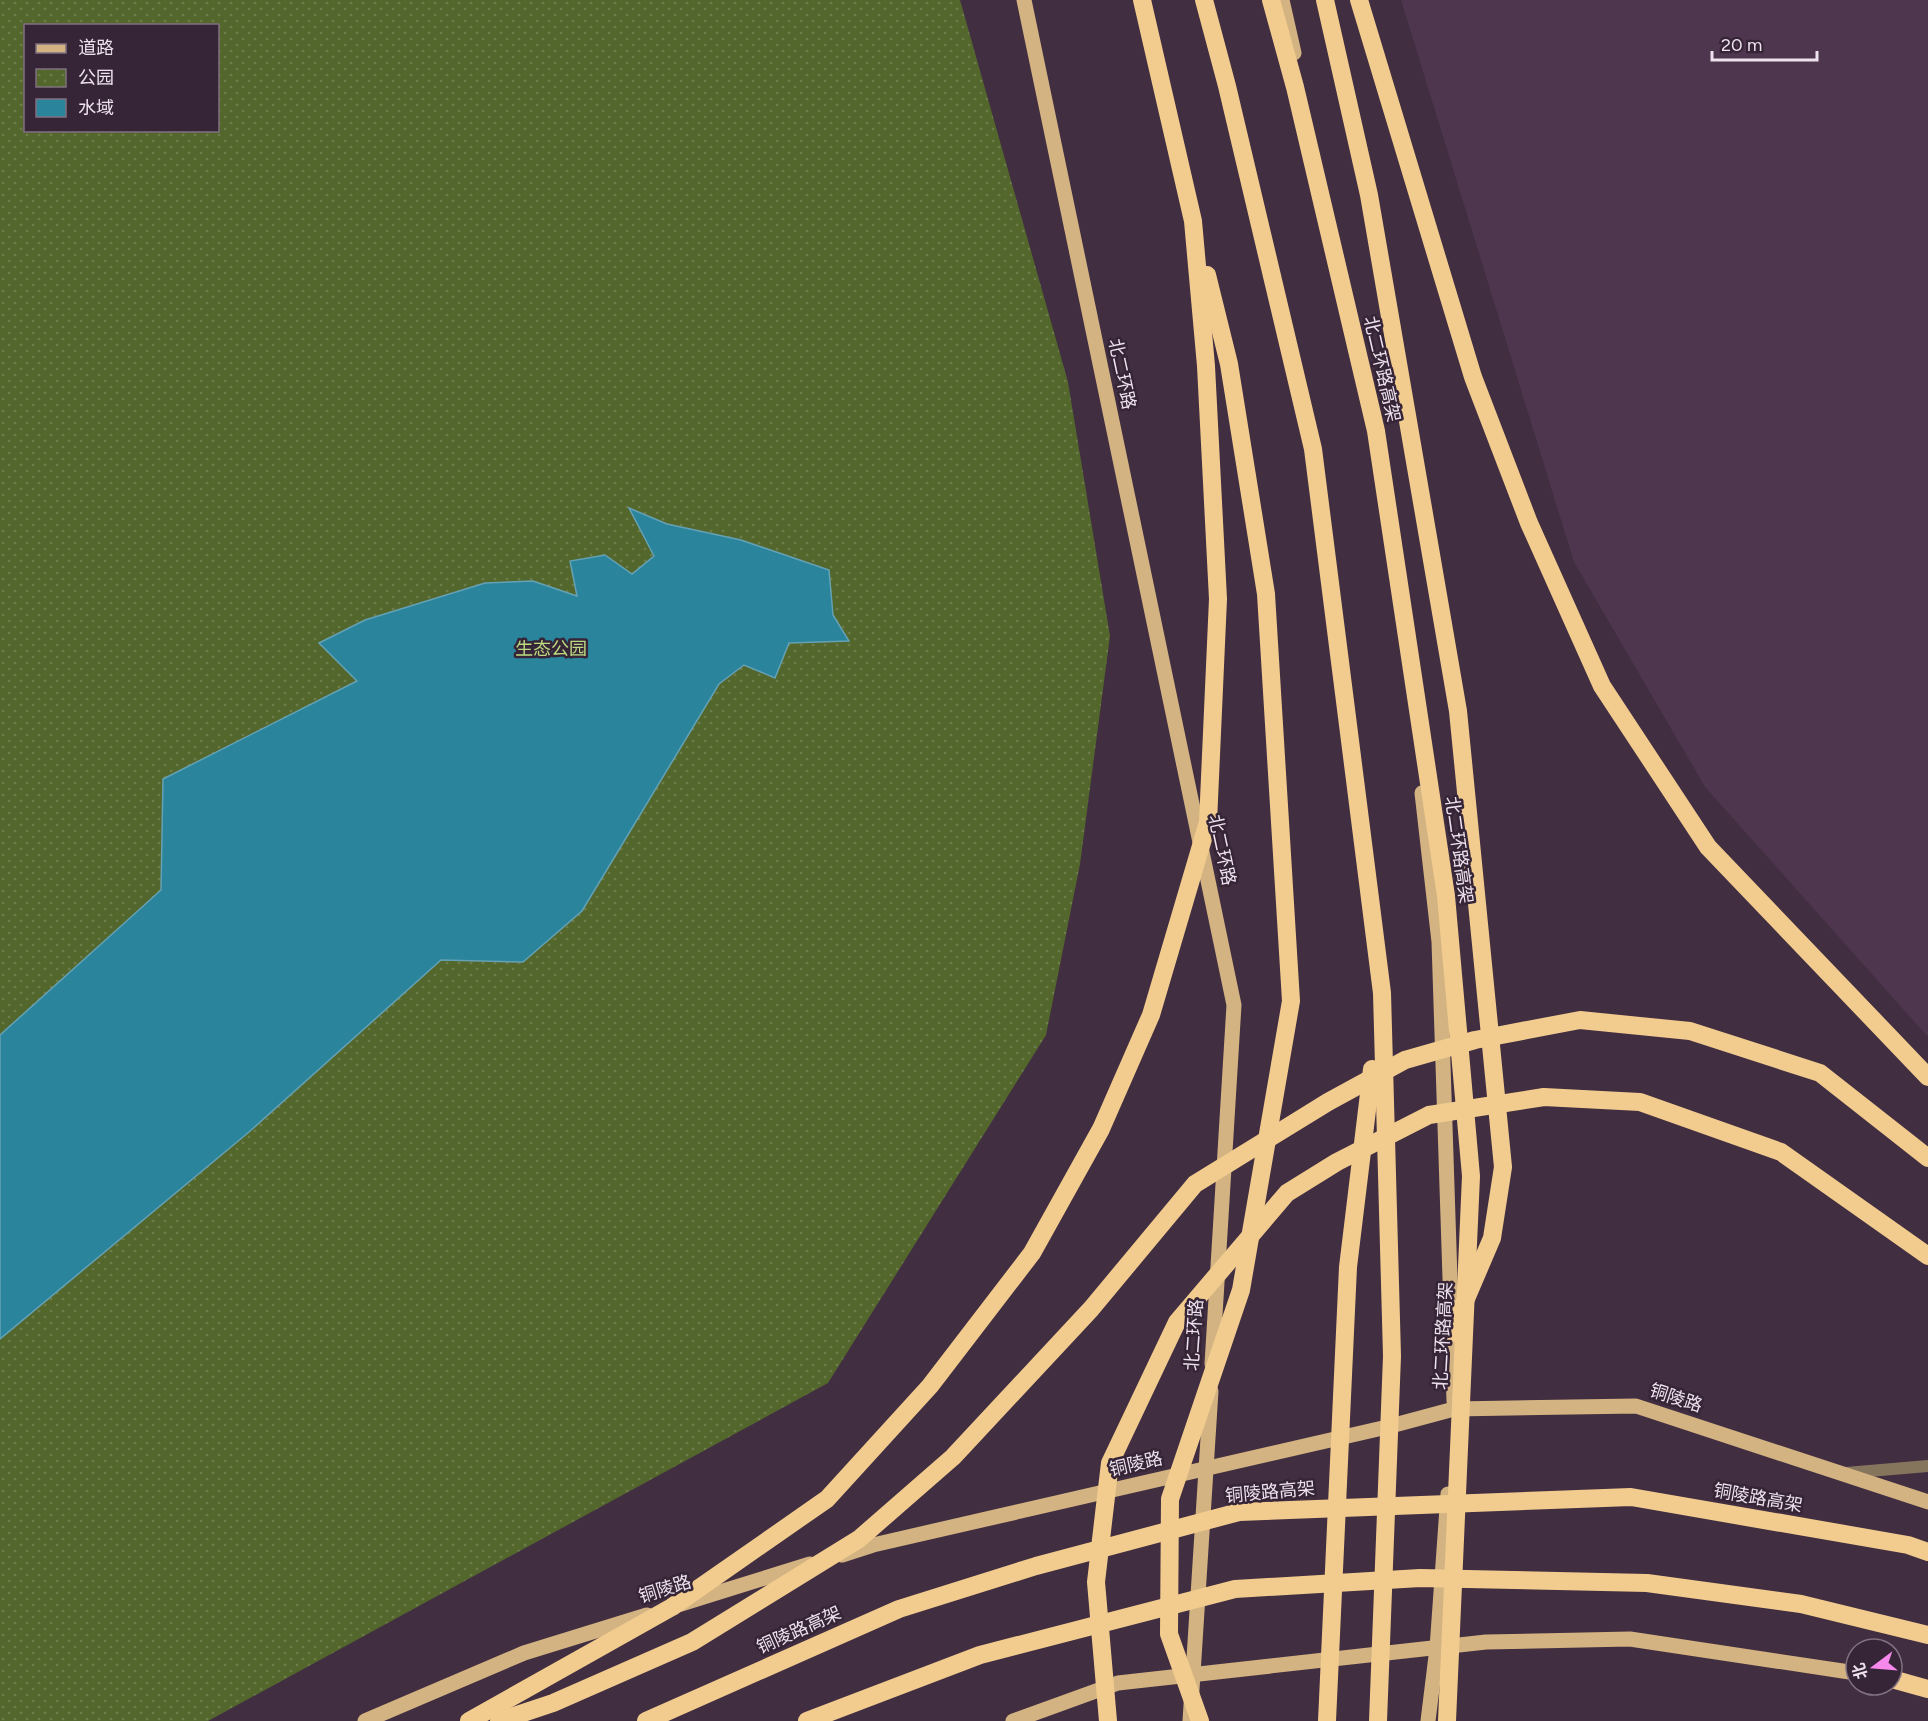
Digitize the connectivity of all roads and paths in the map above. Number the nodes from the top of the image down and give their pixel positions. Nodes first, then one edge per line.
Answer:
1 (1024, 0) edge
2 (1142, 0) edge
3 (1204, 0) edge
4 (1271, 0) edge
5 (1282, 0) edge
6 (1325, 0) edge
7 (1359, 0) edge
8 (1193, 221) junction
9 (1382, 993) junction
10 (1928, 1077) edge
11 (1928, 1158) edge
12 (1928, 1256) edge
13 (1451, 1334) junction
14 (1454, 1408) junction
15 (1928, 1466) edge
16 (1206, 1468) junction
17 (1842, 1474) junction
18 (1928, 1502) edge
19 (1928, 1552) edge
20 (1928, 1635) edge
21 (1437, 1648) junction
22 (1101, 1658) junction
23 (1844, 1671) edge
24 (1194, 1675) junction
25 (1904, 1682) edge
26 (1904, 1685) edge
27 (1928, 1687) edge
28 (1928, 1697) edge
29 (365, 1721) edge
30 (469, 1721) edge
31 (499, 1721) edge
32 (646, 1721) edge
33 (807, 1721) edge
34 (1013, 1721) edge
35 (1108, 1721) edge
36 (1114, 1721) edge
37 (1190, 1721) edge
38 (1200, 1721) edge
39 (1328, 1721) edge
40 (1378, 1721) edge
41 (1428, 1721) edge
42 (1447, 1721) edge

1 - 16 main road, 北二环路
2 - 8 highway
3 - 9 highway
4 - 42 highway, 北二环路高架
5 - 13 main road
6 - 13 highway
7 - 10 highway
8 - 30 highway
8 - 38 highway
9 - 39 highway
9 - 40 highway
11 - 31 highway
12 - 22 highway
13 - 14 main road
14 - 16 main road, 铜陵路
14 - 17 main road, 铜陵路
14 - 21 main road
15 - 17 lane
16 - 24 main road, 北二环路
16 - 29 main road, 铜陵路
17 - 18 main road, 铜陵路
19 - 32 highway, 铜陵路高架
20 - 33 highway
21 - 23 main road
21 - 24 main road
21 - 41 main road
22 - 35 highway
22 - 36 highway
24 - 34 main road
24 - 37 main road, 北二环路
25 - 27 highway
26 - 28 lane

